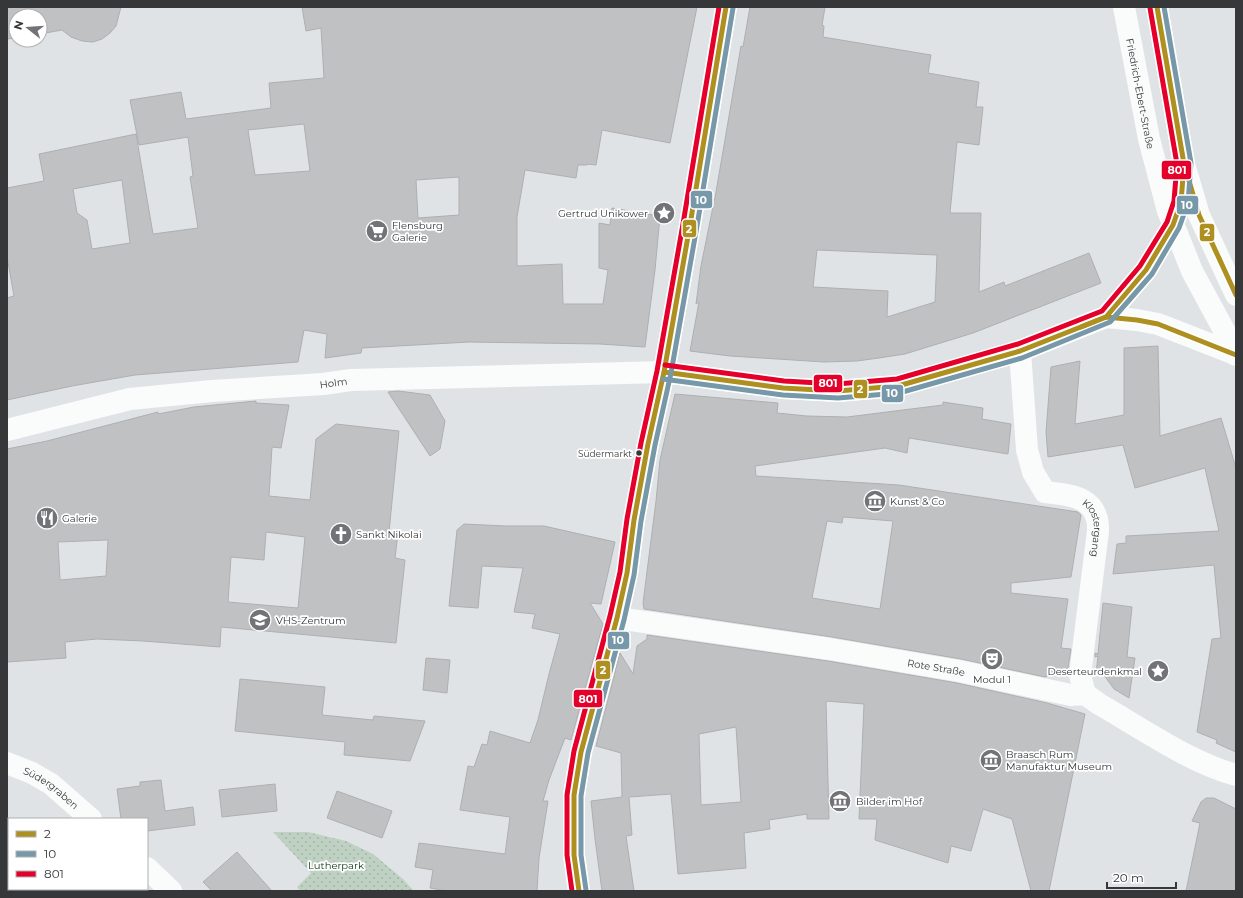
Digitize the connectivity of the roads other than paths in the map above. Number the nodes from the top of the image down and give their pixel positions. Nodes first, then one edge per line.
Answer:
1 (726, 7) edge
2 (1124, 7) edge
3 (1157, 7) edge
4 (1184, 164) junction
5 (1173, 225) junction
6 (1236, 295) edge
7 (1106, 317) junction
8 (1020, 350) junction
9 (1236, 354) edge
10 (664, 372) junction
11 (7, 430) edge
12 (617, 618) junction
13 (1085, 694) junction
14 (7, 763) edge
15 (1236, 775) edge
16 (90, 818) edge
17 (148, 869) edge
18 (171, 891) edge
19 (579, 891) edge

1 - 10 street
2 - 5 street, Friedrich-Ebert-Straße
3 - 4 street
4 - 5 street
4 - 6 street
5 - 7 street
5 - 9 street, Friedrich-Ebert-Straße
7 - 8 street, Holm
7 - 9 street
8 - 10 street, Holm
8 - 13 street, Klostergang
10 - 11 street, Holm
10 - 12 street
12 - 13 street, Rote Straße
12 - 19 street
13 - 15 street
14 - 16 street, Südergraben
17 - 18 street

